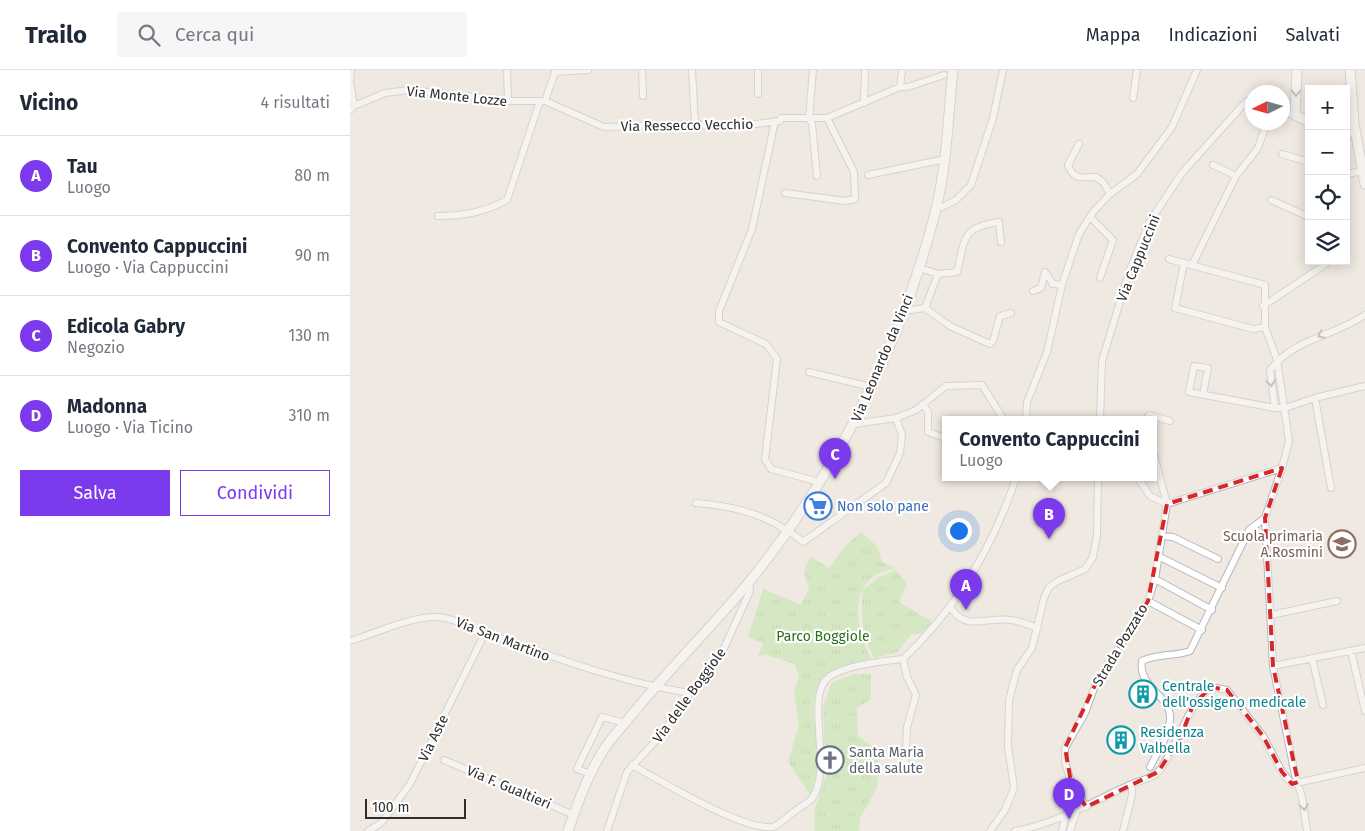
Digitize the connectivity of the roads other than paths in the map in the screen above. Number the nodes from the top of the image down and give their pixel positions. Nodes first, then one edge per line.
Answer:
1 (351, 70) edge
2 (507, 70) edge
3 (588, 70) edge
4 (642, 70) edge
5 (692, 70) edge
6 (758, 70) edge
7 (813, 70) edge
8 (866, 70) edge
9 (902, 70) edge
10 (954, 70) edge
11 (1003, 70) edge
12 (1137, 70) edge
13 (1197, 70) edge
14 (1296, 70) edge
15 (1350, 70) edge
16 (944, 75) dead end
17 (900, 87) junction
18 (758, 94) dead end
19 (643, 96) dead end
20 (1133, 98) dead end
21 (508, 101) junction
22 (542, 101) junction
23 (864, 103) junction
24 (1245, 103) edge
25 (352, 108) edge
26 (1290, 114) edge
27 (1295, 116) junction
28 (809, 118) junction
29 (827, 118) junction
30 (1305, 120) edge
31 (775, 121) junction
32 (695, 124) junction
33 (1264, 130) edge
34 (1348, 130) edge
35 (1350, 134) edge
36 (1079, 144) dead end
37 (1282, 154) dead end
38 (944, 160) junction
39 (1305, 161) edge
40 (1213, 165) dead end
41 (1363, 171) junction
42 (1350, 173) edge
43 (868, 175) dead end
44 (817, 176) dead end
45 (1236, 176) junction
46 (1365, 184) edge
47 (785, 193) dead end
48 (1110, 194) junction
49 (1271, 200) dead end
50 (942, 207) dead end
51 (1305, 215) edge
52 (438, 216) dead end
53 (1090, 217) junction
54 (1001, 242) dead end
55 (1169, 259) dead end
56 (1184, 263) junction
57 (1192, 265) junction
58 (1325, 265) edge
59 (920, 268) junction
60 (938, 274) junction
61 (1100, 278) dead end
62 (1062, 286) junction
63 (1033, 291) dead end
64 (1263, 306) junction
65 (925, 308) junction
66 (903, 311) junction
67 (1011, 313) dead end
68 (1365, 315) edge
69 (1264, 327) junction
70 (1277, 360) junction
71 (810, 372) dead end
72 (1365, 386) edge
73 (871, 387) junction
74 (1203, 395) junction
75 (1315, 398) junction
76 (923, 404) junction
77 (1276, 408) junction
78 (1285, 408) junction
79 (1001, 416) edge
80 (1026, 416) edge
81 (1100, 416) edge
82 (1157, 417) edge
83 (896, 418) junction
84 (1170, 421) dead end
85 (854, 424) junction
86 (942, 437) edge
87 (1157, 466) edge
88 (1282, 468) junction
89 (1015, 481) edge
90 (1098, 481) edge
91 (1140, 481) edge
92 (819, 482) junction
93 (1332, 488) dead end
94 (696, 503) dead end
95 (1167, 504) junction
96 (1265, 518) junction
97 (790, 533) junction
98 (1162, 536) junction
99 (1158, 556) junction
100 (1218, 559) dead end
101 (1155, 579) junction
102 (749, 581) junction
103 (1222, 588) junction
104 (1337, 601) dead end
105 (1148, 602) junction
106 (950, 606) junction
107 (1212, 610) junction
108 (1271, 615) junction
109 (1038, 628) junction
110 (1202, 630) junction
111 (484, 635) junction
112 (350, 641) edge
113 (1365, 648) edge
114 (1351, 651) junction
115 (1312, 658) junction
116 (903, 659) junction
117 (1274, 666) junction
118 (655, 688) junction
119 (690, 693) junction
120 (1322, 705) dead end
121 (1365, 710) edge
122 (626, 723) junction
123 (444, 760) dead end
124 (632, 765) junction
125 (1150, 767) dead end
126 (1365, 768) edge
127 (905, 769) dead end
128 (592, 774) junction
129 (1298, 782) junction
130 (1132, 784) junction
131 (1086, 807) junction
132 (1077, 810) junction
133 (1066, 814) junction
134 (574, 815) junction
135 (368, 831) edge
136 (568, 831) edge
137 (607, 831) edge
138 (990, 831) edge
139 (1015, 831) edge
140 (1062, 831) edge
141 (1070, 831) edge
142 (1123, 831) edge
143 (1307, 831) edge

1 - 25 street
2 - 21 street
3 - 22 street
4 - 19 street
5 - 32 street
6 - 18 street
7 - 28 street
8 - 23 street
9 - 17 street
10 - 38 street, Via Leonardo da Vinci
11 - 50 street
12 - 20 street
13 - 48 street
14 -> 27 street
15 - 34 street
16 - 17 street, Via Ressecco Vecchio
17 - 23 street, Via Ressecco Vecchio
21 - 22 street, Via Monte Lozze
21 - 25 street, Via Monte Lozze
22 - 32 street, Via Ressecco Vecchio
22 - 52 street
23 - 29 street, Via Ressecco Vecchio
24 - 81 street, Via Cappuccini
26 - 27 street
27 - 30 street
28 - 29 street, Via Ressecco Vecchio
28 - 31 street, Via Ressecco Vecchio
28 - 44 street
29 - 47 street
31 - 32 street, Via Ressecco Vecchio
31 - 92 street
33 - 45 street
35 - 41 street
36 - 48 street
37 - 39 street
38 - 43 street
38 - 59 street, Via Leonardo da Vinci
40 - 45 street
41 - 42 street
41 - 46 street
45 - 57 street
48 - 53 street
49 - 51 street
53 - 61 street
53 - 62 street
54 - 60 street
55 - 56 street
56 - 57 street
56 - 69 street
57 - 64 street
58 - 64 street
59 - 60 street
59 - 66 street, Via Leonardo da Vinci
60 - 65 street
62 - 63 street
62 - 80 street
64 - 69 street
65 - 66 street
65 - 67 street
66 - 73 street, Via Leonardo da Vinci
68 -> 70 street
69 - 70 street
70 -> 77 street
70 - 78 street
71 - 73 street
72 - 75 street
73 - 85 street, Via Leonardo da Vinci
74 - 74 street
74 - 77 street
75 - 78 street
75 - 93 street
76 - 79 street
76 - 83 street
76 - 86 street
77 - 78 street
78 - 88 street
82 - 84 street
83 - 85 street
83 - 97 street
85 - 92 street, Via Leonardo da Vinci
87 - 95 street
88 - 95 street
88 - 96 street
89 - 106 street
90 - 109 street
91 - 95 street
92 - 97 street, Via Leonardo da Vinci
94 - 97 street
95 - 98 street, Strada Pozzato
96 - 103 street
96 - 108 street
97 - 102 street, Via Leonardo da Vinci
98 - 99 street, Strada Pozzato
98 - 100 street
99 - 101 street, Strada Pozzato
99 - 103 street
101 - 105 street, Strada Pozzato
101 - 107 street
102 - 118 street, Via Leonardo da Vinci
102 - 119 street, Via delle Boggiole
103 - 107 street
104 - 108 street
105 - 110 street
105 - 131 street, Strada Pozzato
106 - 109 street
106 - 116 street
107 - 110 street
108 - 117 street
109 - 138 street
110 - 125 street
111 - 112 street, Via San Martino
111 - 118 street, Via San Martino
111 - 135 street, Via Aste
113 - 114 street
114 - 115 street
114 - 121 street
115 - 117 street
115 - 120 street
116 - 124 street
116 - 127 street
117 - 129 street
118 - 119 street, Via San Martino
118 - 122 street, Via Leonardo da Vinci
119 - 124 street, Via delle Boggiole
122 - 128 street, Via Leonardo da Vinci
122 - 128 street
123 - 134 street, Via F. Gualtieri
124 - 137 street, Via delle Boggiole
126 - 129 street
128 - 134 street, Via Leonardo da Vinci
129 - 130 street
129 -> 143 street
130 - 131 street
130 - 142 street
131 - 132 street
132 - 133 street
132 - 141 street
133 - 139 street
133 - 140 street
134 - 136 street, Via Leonardo da Vinci

